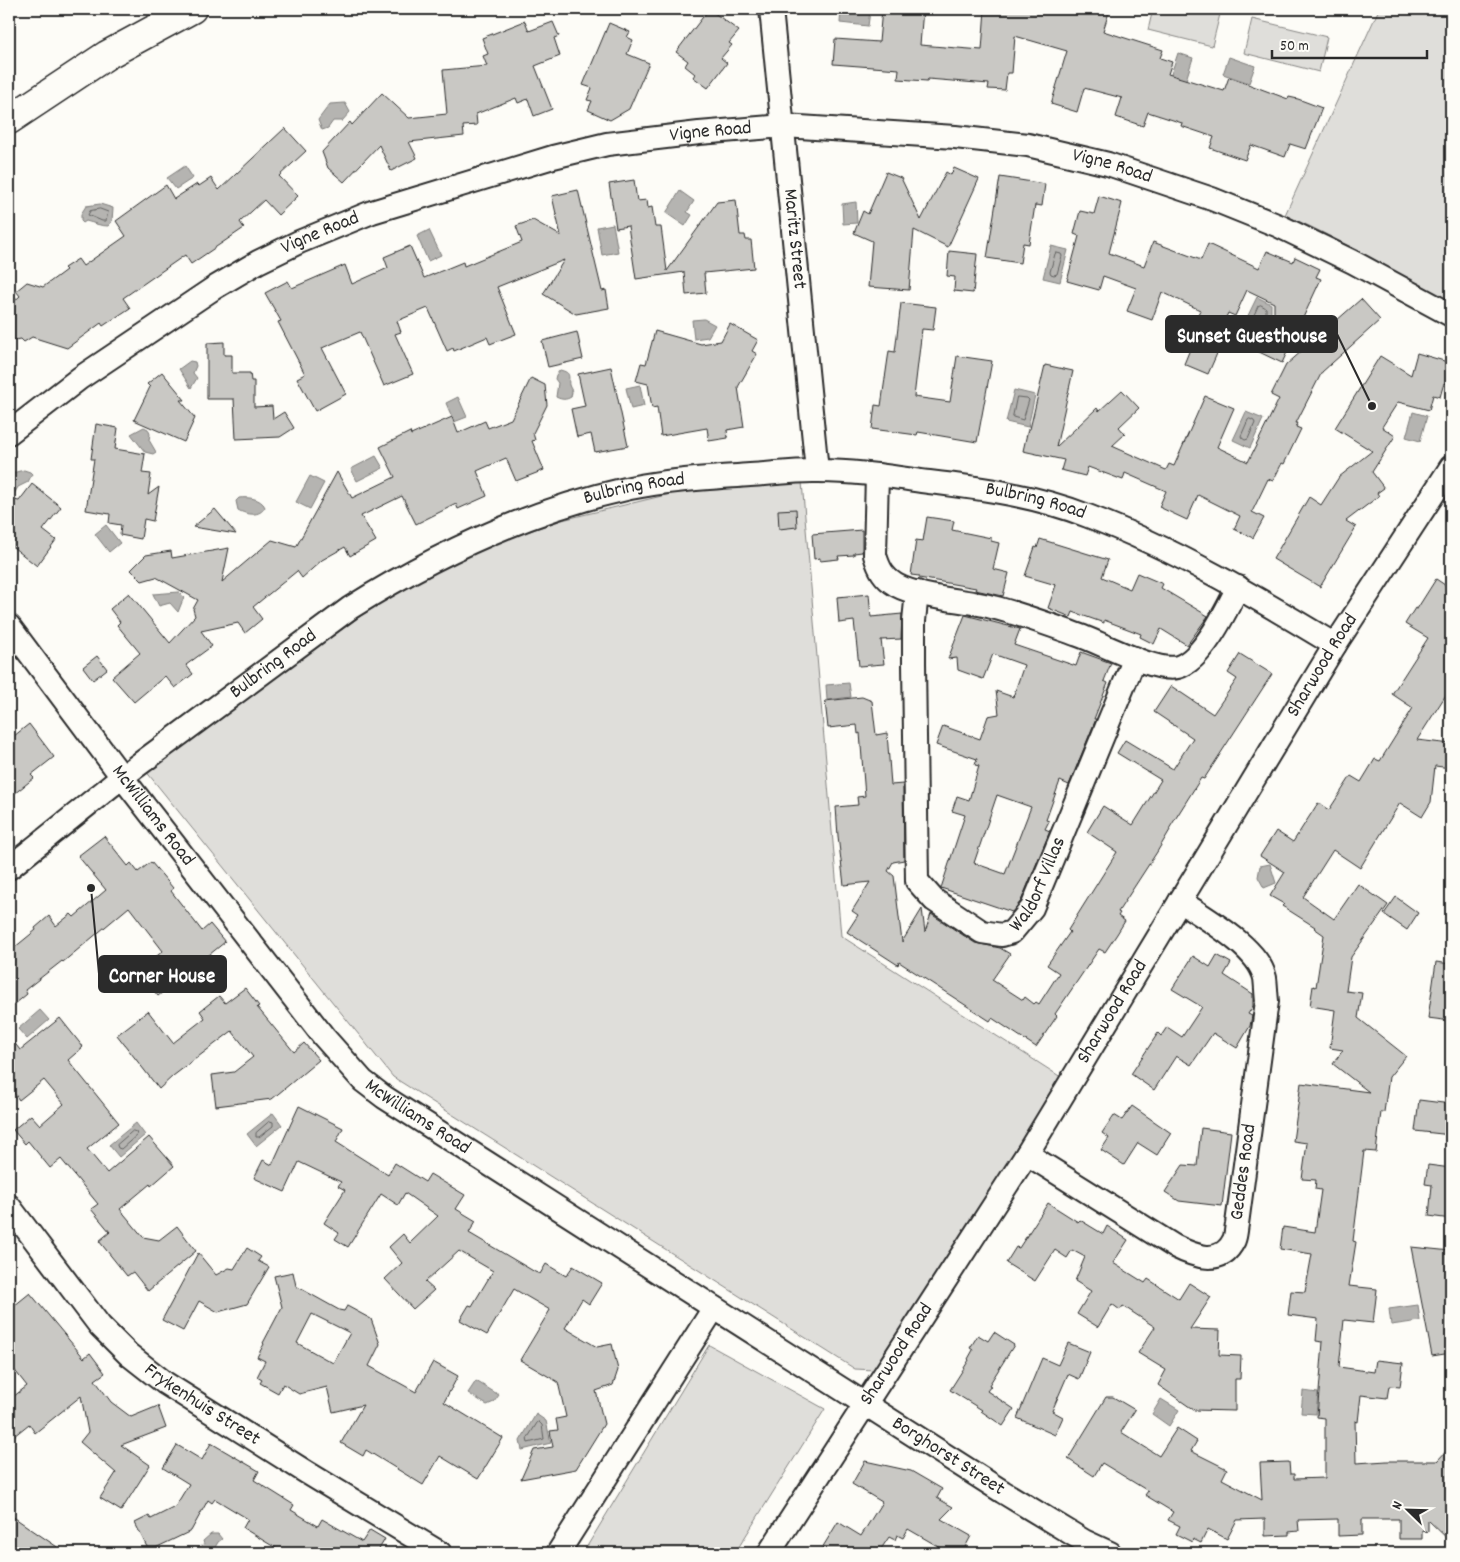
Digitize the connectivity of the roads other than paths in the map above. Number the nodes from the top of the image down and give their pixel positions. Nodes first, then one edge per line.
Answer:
1 (192, 9) edge
2 (771, 9) edge
3 (9, 120) edge
4 (784, 126) junction
5 (1451, 315) edge
6 (9, 433) edge
7 (1451, 467) edge
8 (817, 470) junction
9 (877, 475) junction
10 (1238, 587) junction
11 (917, 592) junction
12 (9, 626) edge
13 (1335, 645) junction
14 (1135, 658) junction
15 (122, 777) junction
16 (9, 868) edge
17 (1180, 901) junction
18 (1027, 1154) junction
19 (9, 1206) edge
20 (714, 1308) junction
21 (866, 1404) junction
22 (440, 1553) edge
23 (558, 1553) edge
24 (769, 1553) edge
25 (1110, 1553) edge

1 - 3 main road
2 - 4 street, Maritz Street
4 - 5 street, Vigne Road
4 - 6 street, Vigne Road
4 - 8 street, Maritz Street
7 - 13 street, Sharwood Road
8 - 9 street, Bulbring Road
8 - 15 street, Bulbring Road
9 - 10 street, Bulbring Road
9 - 11 street
10 - 13 street, Bulbring Road
10 - 14 street
11 - 14 street
11 - 14 street, Waldorf Villas
12 - 15 street, McWilliams Road
13 - 17 street, Sharwood Road
15 - 16 street, Bulbring Road
15 - 20 street, McWilliams Road
17 - 18 street, Sharwood Road
17 - 18 street, Geddes Road
18 - 21 street, Sharwood Road
19 - 22 street, Frykenhuis Street
20 - 21 street, Borghorst Street
20 - 23 street
21 - 24 street, Sharwood Road
21 - 25 street, Borghorst Street

